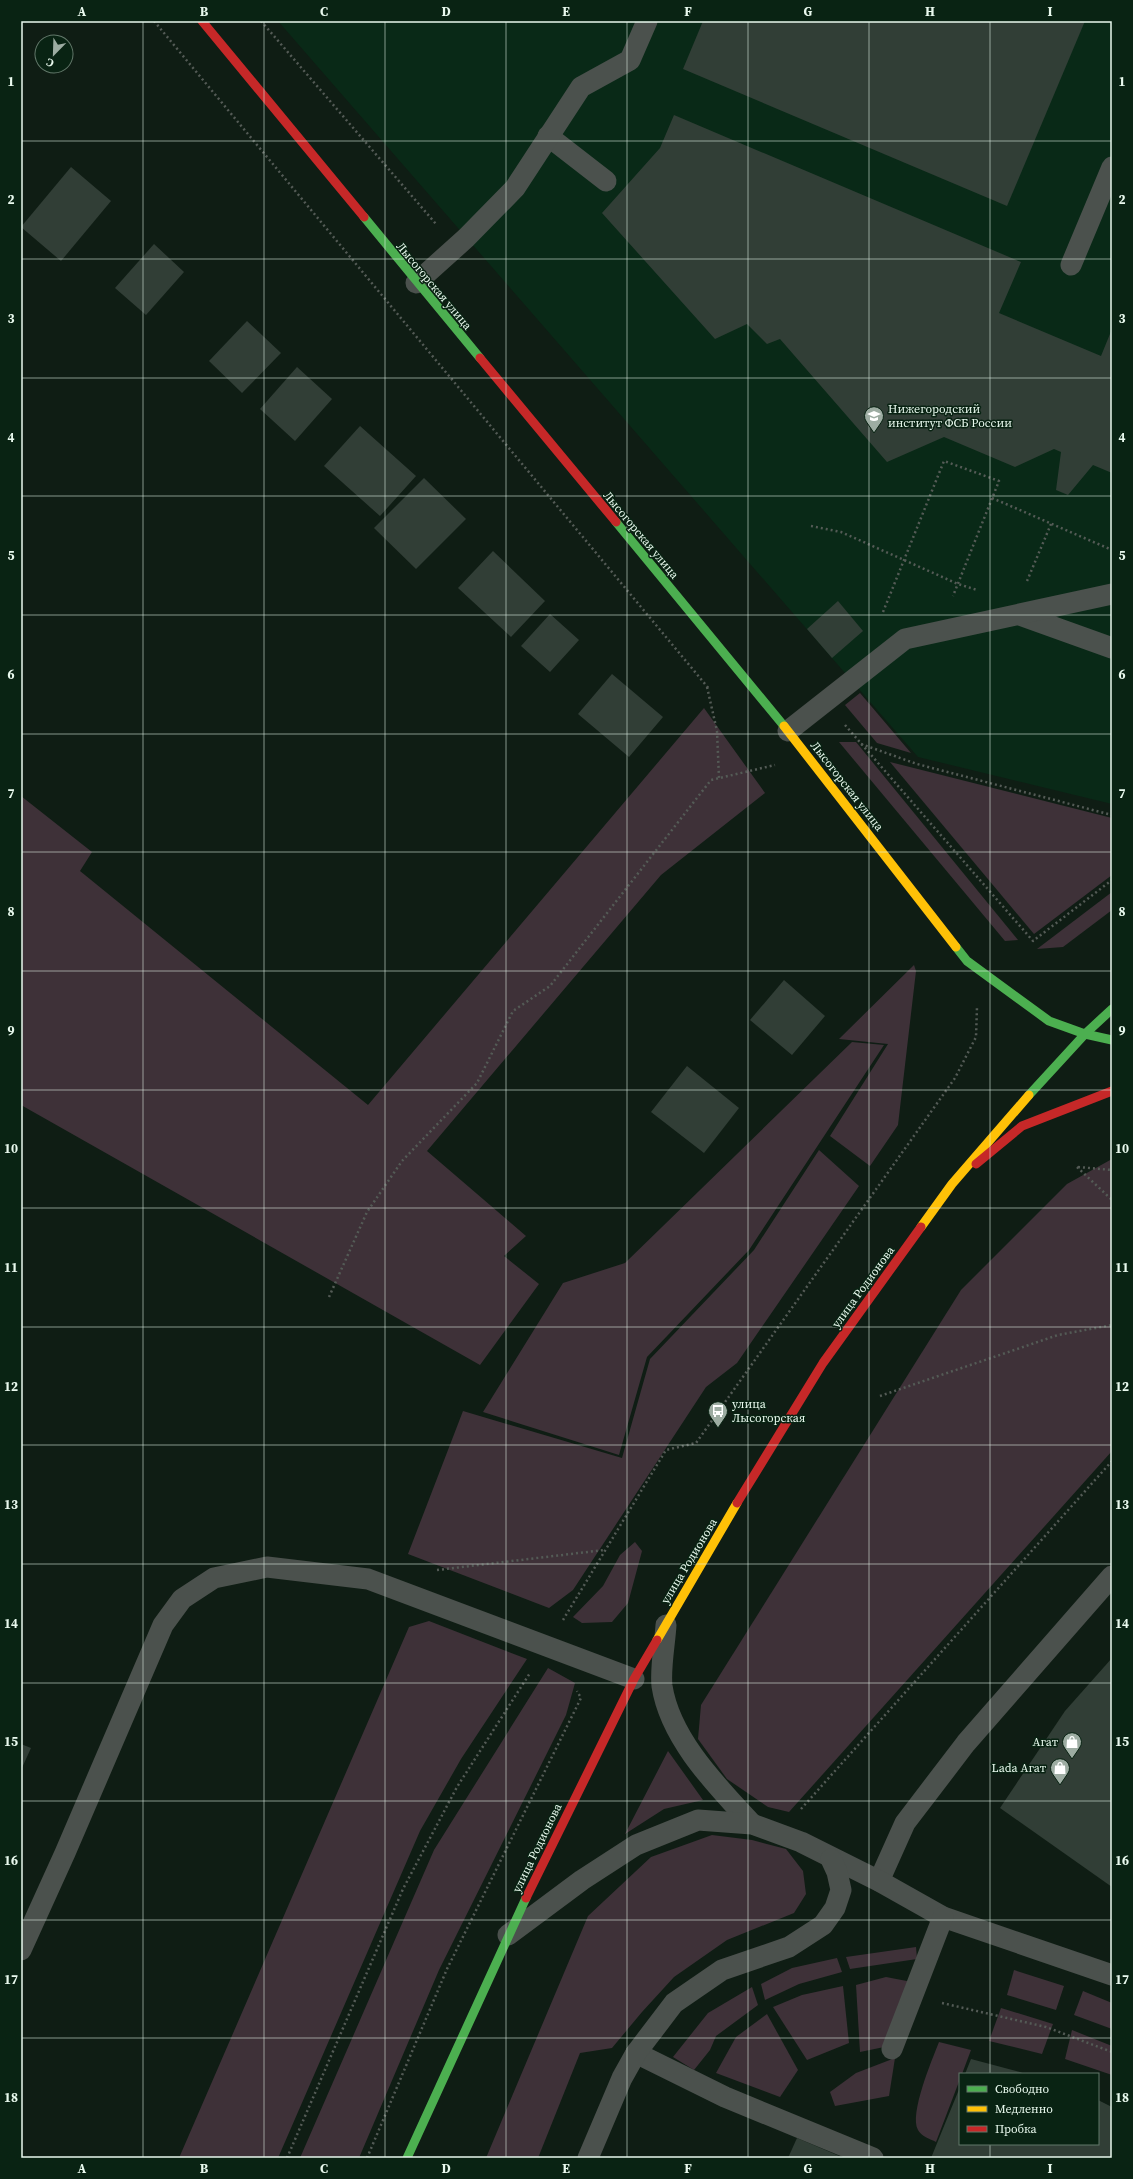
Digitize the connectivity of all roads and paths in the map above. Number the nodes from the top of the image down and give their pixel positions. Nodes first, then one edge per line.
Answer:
1 (202, 21) edge
2 (261, 21) edge
3 (647, 21) edge
4 (548, 136) junction
5 (1112, 167) edge
6 (606, 182) dead end
7 (456, 247) junction
8 (1071, 265) dead end
9 (416, 283) junction
10 (992, 498) junction
11 (1051, 524) junction
12 (811, 526) dead end
13 (1112, 550) edge
14 (903, 561) junction
15 (958, 584) junction
16 (980, 591) dead end
17 (1112, 594) edge
18 (883, 612) dead end
19 (1020, 615) junction
20 (939, 632) junction
21 (1112, 648) edge
22 (706, 686) dead end
23 (826, 700) junction
24 (788, 731) junction
25 (860, 744) junction
26 (802, 748) junction
27 (719, 778) junction
28 (1112, 815) edge
29 (1112, 880) edge
30 (977, 1006) dead end
31 (1112, 1009) edge
32 (1085, 1034) junction
33 (1112, 1040) edge
34 (1112, 1091) edge
35 (1112, 1170) edge
36 (952, 1184) junction
37 (1112, 1200) edge
38 (329, 1297) dead end
39 (1112, 1325) edge
40 (880, 1396) dead end
41 (1112, 1461) edge
42 (605, 1550) junction
43 (431, 1570) dead end
44 (1112, 1576) edge
45 (666, 1625) junction
46 (547, 1646) junction
47 (634, 1679) junction
48 (574, 1686) dead end
49 (752, 1824) junction
50 (778, 1835) junction
51 (831, 1859) junction
52 (879, 1881) junction
53 (942, 1917) junction
54 (508, 1934) junction
55 (21, 1950) edge
56 (1112, 1975) edge
57 (912, 1997) junction
58 (892, 2049) dead end
59 (1112, 2052) edge
60 (636, 2053) junction
61 (287, 2158) edge
62 (367, 2158) edge
63 (407, 2158) edge
64 (588, 2158) edge
65 (873, 2158) edge

1 - 9 main road, Лысогорская улица
2 - 7 path
3 - 4 lane
4 - 6 lane
4 - 7 lane
5 - 8 lane
7 - 9 lane
9 - 24 main road, Лысогорская улица
10 - 11 path
10 - 14 path
10 - 15 path
11 - 13 path
11 - 19 path
12 - 14 path
14 - 15 path
14 - 18 path
15 - 16 path
15 - 20 path
17 - 19 lane
19 - 20 lane
19 - 21 lane
20 - 23 lane
22 - 27 path
23 - 24 lane
23 - 25 path
24 - 26 main road, Лысогорская улица
25 - 28 path
25 - 29 path
26 - 27 path
26 - 32 main road, Лысогорская улица
27 - 38 path
30 - 42 path
31 - 32 main road, улица Родионова
32 - 33 main road, Лысогорская улица
32 - 36 main road, улица Родионова
34 - 36 main road
35 - 37 path
36 - 45 main road, улица Родионова
39 - 40 path
41 - 50 path
42 - 43 path
42 - 46 path
44 - 52 lane
45 - 47 main road, улица Родионова
45 - 49 lane
46 - 47 lane
46 - 55 lane
46 - 61 path
47 - 54 main road, улица Родионова
48 - 62 path
49 - 50 lane
49 - 54 lane
50 - 51 lane
51 - 52 lane
51 - 60 lane
52 - 53 lane
53 - 56 lane
53 - 57 lane
54 - 63 main road, улица Родионова
57 - 58 lane
57 - 59 path
60 - 64 lane
60 - 65 lane

